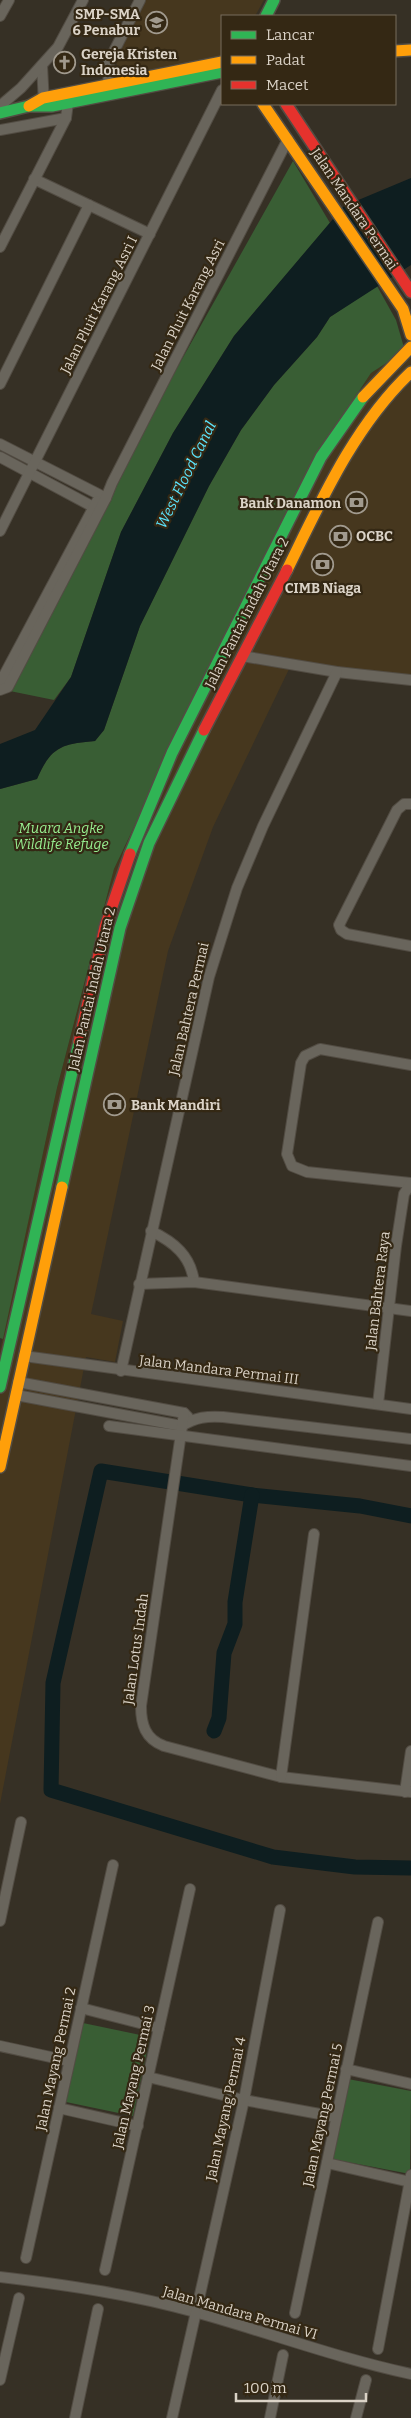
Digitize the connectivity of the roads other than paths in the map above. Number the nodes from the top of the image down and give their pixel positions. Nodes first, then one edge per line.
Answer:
1 (9, 0) edge
2 (83, 0) edge
3 (140, 0) edge
4 (274, 0) edge
5 (266, 15) edge
6 (0, 16) edge
7 (411, 50) edge
8 (396, 52) edge
9 (221, 62) edge
10 (42, 65) junction
11 (221, 72) edge
12 (108, 86) junction
13 (221, 92) edge
14 (44, 102) junction
15 (68, 103) junction
16 (265, 105) edge
17 (287, 105) edge
18 (0, 106) edge
19 (0, 113) edge
20 (66, 118) junction
21 (0, 130) edge
22 (288, 139) junction
23 (34, 179) junction
24 (89, 205) junction
25 (150, 234) junction
26 (0, 247) edge
27 (411, 292) edge
28 (411, 335) edge
29 (410, 348) edge
30 (411, 372) edge
31 (0, 384) edge
32 (0, 444) edge
33 (0, 457) edge
34 (36, 462) junction
35 (30, 473) junction
36 (103, 496) junction
37 (97, 509) junction
38 (0, 531) edge
39 (242, 656) junction
40 (14, 667) junction
41 (337, 672) junction
42 (411, 680) edge
43 (0, 683) edge
44 (0, 690) edge
45 (411, 804) edge
46 (411, 946) edge
47 (411, 1065) edge
48 (411, 1183) edge
49 (151, 1231) junction
50 (194, 1282) junction
51 (139, 1284) junction
52 (390, 1307) junction
53 (411, 1310) edge
54 (24, 1356) junction
55 (2, 1361) edge
56 (122, 1371) junction
57 (18, 1382) junction
58 (0, 1387) edge
59 (16, 1395) junction
60 (378, 1404) junction
61 (411, 1409) edge
62 (184, 1424) junction
63 (0, 1426) edge
64 (109, 1426) dead end
65 (411, 1439) edge
66 (411, 1466) edge
67 (0, 1467) edge
68 (314, 1534) dead end
69 (411, 1751) edge
70 (281, 1778) junction
71 (408, 1792) edge
72 (21, 1822) dead end
73 (113, 1865) dead end
74 (190, 1889) dead end
75 (280, 1910) dead end
76 (0, 1921) edge
77 (378, 1922) dead end
78 (81, 2008) junction
79 (159, 2028) junction
80 (0, 2046) edge
81 (69, 2061) junction
82 (346, 2070) junction
83 (148, 2077) junction
84 (411, 2084) edge
85 (244, 2100) junction
86 (59, 2108) junction
87 (336, 2117) junction
88 (138, 2126) junction
89 (326, 2163) junction
90 (410, 2179) edge
91 (26, 2258) dead end
92 (105, 2270) dead end
93 (0, 2277) edge
94 (19, 2298) dead end
95 (98, 2309) dead end
96 (195, 2312) junction
97 (295, 2313) dead end
98 (378, 2349) dead end
99 (283, 2355) dead end
100 (411, 2374) edge
101 (0, 2380) edge
102 (366, 2380) dead end
103 (75, 2418) edge
104 (172, 2418) edge
105 (270, 2418) edge
106 (356, 2418) edge

1 - 6 street
2 - 10 street
3 - 12 street
4 - 5 street
7 - 8 street
9 - 12 street
10 - 14 street
10 - 18 street
11 - 15 street
12 - 14 street
13 - 25 street, Jalan Pluit Karang Asri I
14 - 15 street
14 - 19 street
15 - 20 street
16 - 22 street, Jalan Mandara Permai
17 - 27 street, Jalan Mandara Permai
20 - 21 street
20 - 23 street
22 - 28 street, Jalan Mandara Permai
22 - 36 street, Jalan Pluit Karang Asri
23 - 24 street
23 - 26 street
24 - 25 street
24 - 31 street
25 - 34 street, Jalan Pluit Karang Asri I
28 - 29 street, Jalan Mandara Permai
29 - 55 street, Jalan Pantai Indah Utara 2
30 - 39 street, Jalan Pantai Indah Utara 2
32 - 34 street
33 - 35 street
34 - 35 street, Jalan Pluit Karang Asri I
34 - 36 street
35 - 37 street
35 - 38 street, Jalan Pluit Karang Asri I
36 - 37 street, Jalan Pluit Karang Asri
37 - 40 street, Jalan Pluit Karang Asri
39 - 41 street
39 - 54 street, Jalan Pantai Indah Utara 2
40 - 43 street, Jalan Pluit Karang Asri
40 - 44 street, Jalan Pluit Karang Asri
41 - 42 street
41 - 49 street, Jalan Bahtera Permai
45 - 46 street
47 - 48 street
48 - 52 street, Jalan Bahtera Raya
49 - 50 street
49 - 51 street, Jalan Bahtera Permai
50 - 51 street
50 - 52 street
51 - 56 street, Jalan Bahtera Permai
52 - 53 street
52 - 60 street, Jalan Bahtera Raya
54 - 56 street, Jalan Mandara Permai III
54 - 57 street, Jalan Pantai Indah Utara 2
55 - 58 street, Jalan Pantai Indah Utara 2
56 - 60 street, Jalan Mandara Permai III
57 - 59 street, Jalan Pantai Indah Utara 2
57 - 62 street
57 - 63 street
59 - 62 street
59 - 67 street, Jalan Pantai Indah Utara 2
60 - 61 street, Jalan Mandara Permai III
62 - 64 street
62 - 65 street
62 - 66 street
62 - 70 street, Jalan Lotus Indah
68 - 70 street
69 - 71 street, Jalan Lotus Indah
70 - 71 street, Jalan Lotus Indah
72 - 76 street
73 - 78 street, Jalan Mayang Permai 2
74 - 79 street, Jalan Mayang Permai 3
75 - 85 street, Jalan Mayang Permai 4
77 - 82 street, Jalan Mayang Permai 5
78 - 79 street
78 - 81 street, Jalan Mayang Permai 2
79 - 83 street, Jalan Mayang Permai 3
80 - 81 street
81 - 86 street, Jalan Mayang Permai 2
82 - 84 street
82 - 87 street, Jalan Mayang Permai 5
83 - 85 street
83 - 88 street, Jalan Mayang Permai 3
85 - 87 street
85 - 96 street, Jalan Mayang Permai 4
86 - 88 street
86 - 91 street, Jalan Mayang Permai 2
87 - 89 street, Jalan Mayang Permai 5
88 - 92 street, Jalan Mayang Permai 3
89 - 90 street
89 - 97 street, Jalan Mayang Permai 5
90 - 98 street
93 - 96 street, Jalan Mandara Permai VI
94 - 101 street
95 - 103 street
96 - 100 street, Jalan Mandara Permai VI
96 - 104 street, Jalan Mayang Permai 4
99 - 105 street
102 - 106 street

